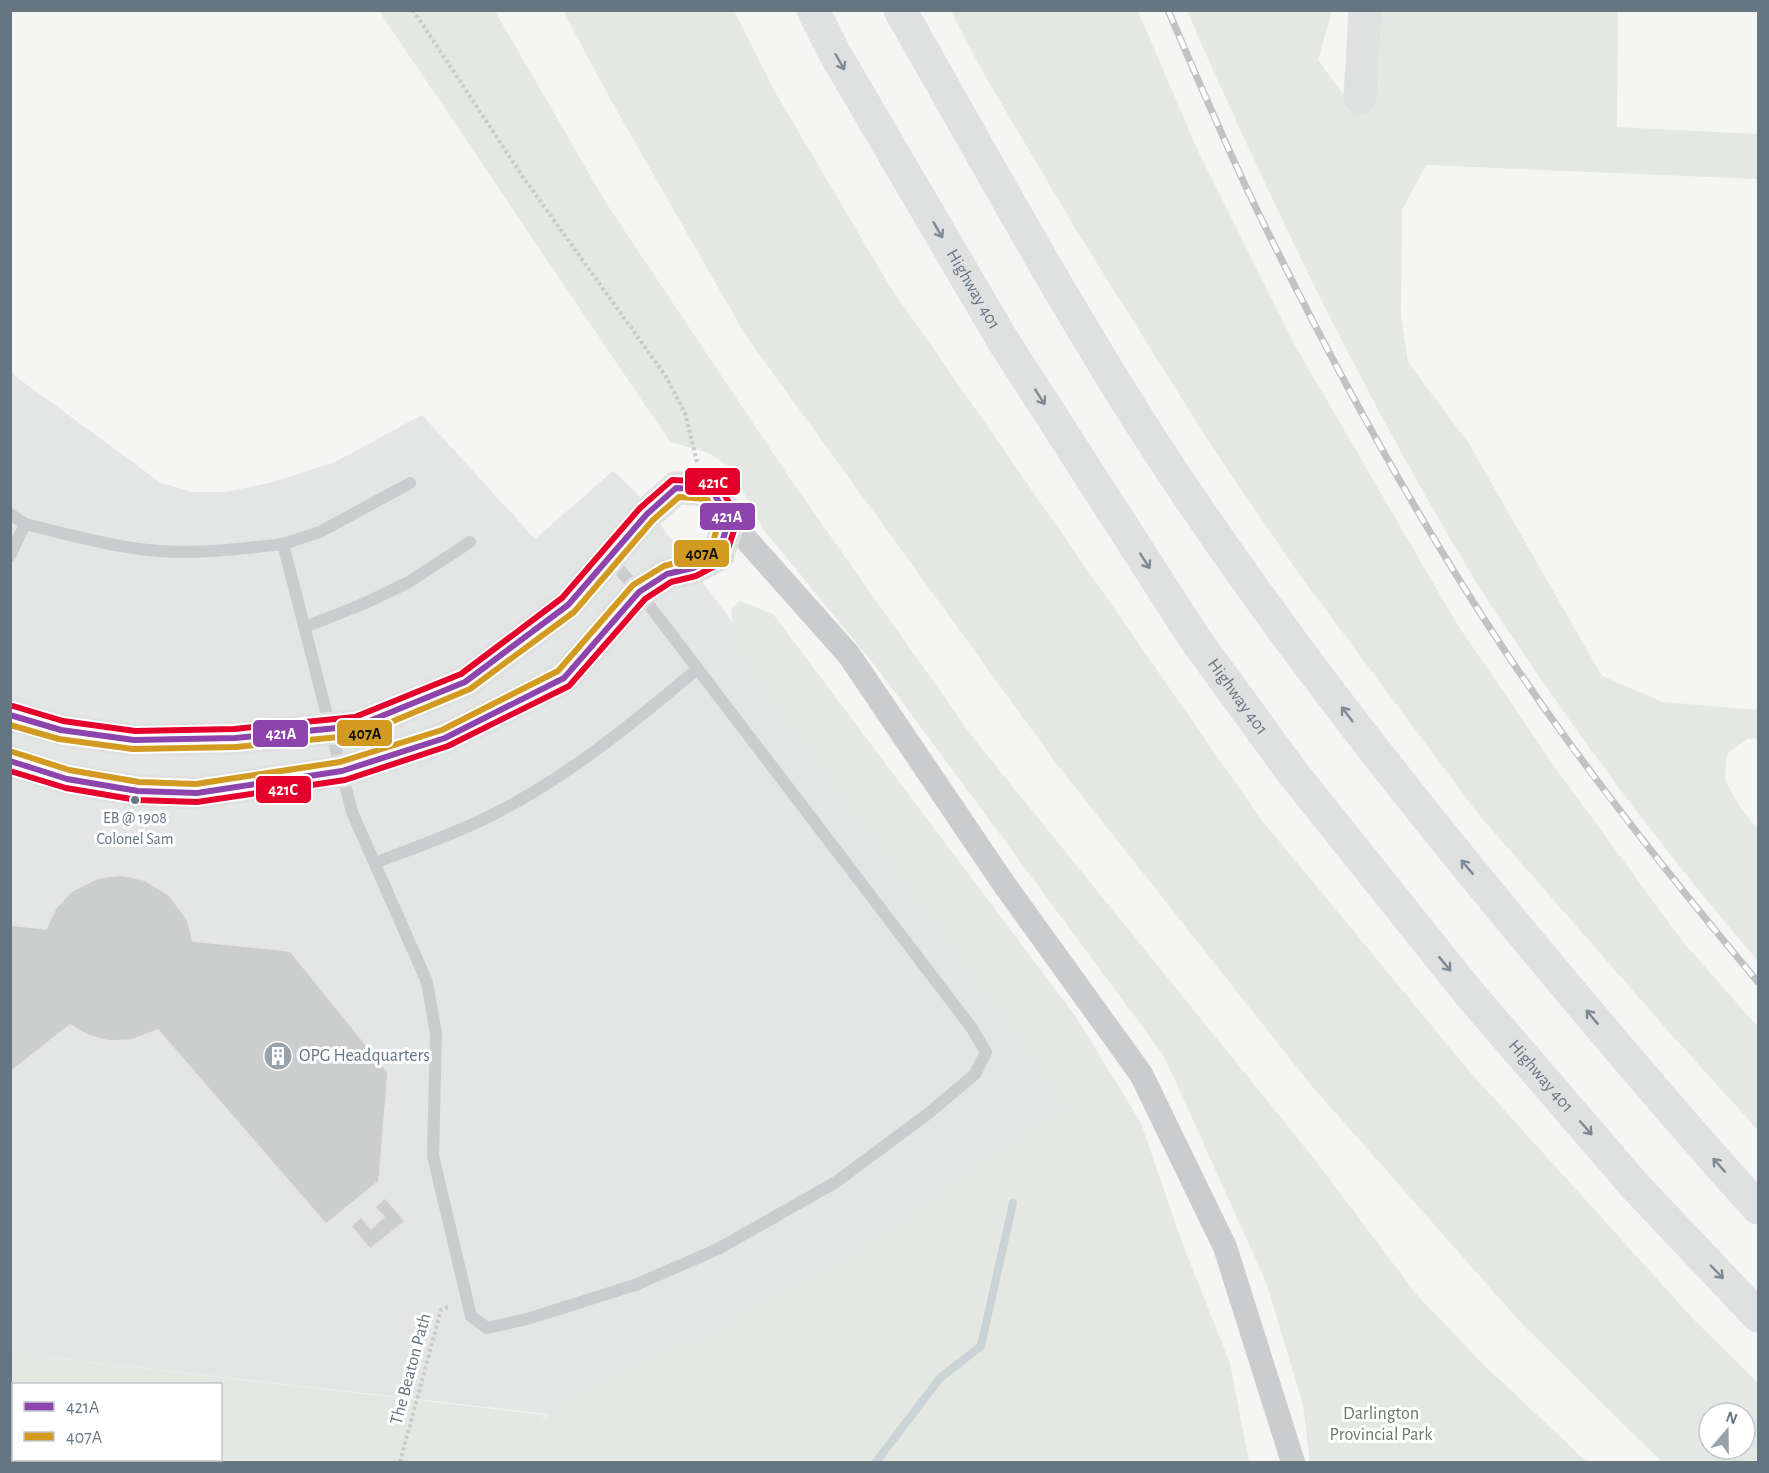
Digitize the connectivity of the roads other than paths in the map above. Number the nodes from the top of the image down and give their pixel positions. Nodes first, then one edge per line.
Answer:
1 (813, 10) edge
2 (900, 10) edge
3 (1365, 10) edge
4 (1360, 97) dead end
5 (410, 483) dead end
6 (10, 514) edge
7 (729, 520) junction
8 (25, 524) junction
9 (470, 542) dead end
10 (283, 544) junction
11 (10, 556) edge
12 (609, 559) junction
13 (639, 592) junction
14 (305, 627) junction
15 (696, 670) junction
16 (10, 715) edge
17 (330, 728) junction
18 (10, 761) edge
19 (342, 771) junction
20 (375, 863) junction
21 (1758, 1208) edge
22 (1758, 1316) edge
23 (1293, 1462) edge

1 -> 22 main road, Highway 401
21 -> 2 main road
3 - 4 main road
5 - 10 lane
6 - 8 lane
7 - 12 main road
7 - 13 main road
7 - 23 street
8 - 10 lane
8 - 11 lane
9 - 14 lane
10 - 14 lane
12 - 13 lane
12 - 17 main road
13 - 15 lane
13 - 19 main road
14 - 17 lane
15 - 20 lane
15 - 20 lane
16 - 17 main road
17 - 19 lane
18 - 19 main road
19 - 20 lane

